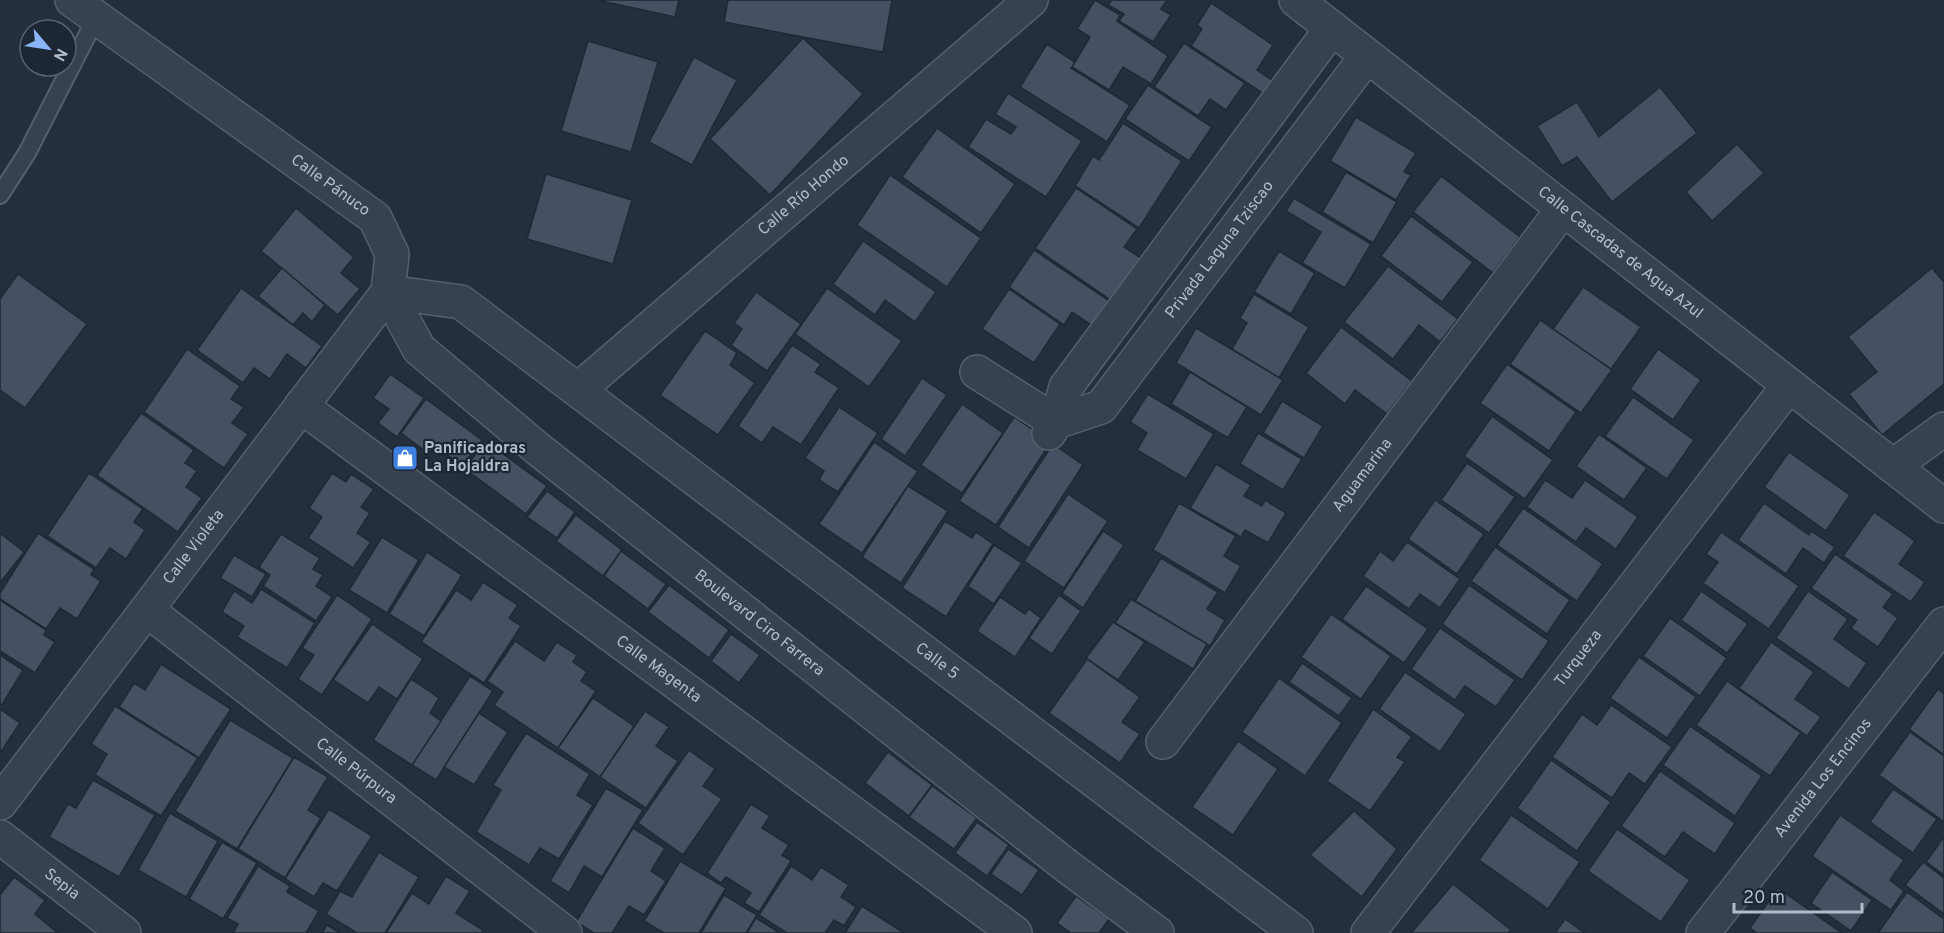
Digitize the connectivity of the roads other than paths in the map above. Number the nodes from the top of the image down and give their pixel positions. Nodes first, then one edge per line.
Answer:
1 (1031, 0) edge
2 (1296, 0) edge
3 (84, 9) edge
4 (1332, 28) junction
5 (1367, 56) junction
6 (0, 195) edge
7 (1563, 209) junction
8 (388, 292) junction
9 (977, 372) dead end
10 (1789, 384) junction
11 (578, 390) junction
12 (301, 406) junction
13 (1053, 428) junction
14 (1944, 429) edge
15 (1893, 466) junction
16 (1944, 506) edge
17 (147, 610) junction
18 (1944, 624) edge
19 (1163, 742) dead end
20 (0, 803) edge
21 (0, 837) edge
22 (124, 933) edge
23 (565, 933) edge
24 (1015, 933) edge
25 (1157, 933) edge
26 (1296, 933) edge
27 (1368, 933) edge
28 (1703, 933) edge

1 - 11 street, Calle Río Hondo
2 - 4 street, Calle Cascadas de Agua Azul
3 - 6 lane
3 - 8 street, Calle Pánuco
4 - 5 street, Calle Cascadas de Agua Azul
4 - 13 street
5 - 7 street, Calle Cascadas de Agua Azul
5 - 13 street, Privada Laguna Tziscao
7 - 10 street, Calle Cascadas de Agua Azul
7 - 19 street, Aguamarina
8 - 11 street
8 - 12 street, Calle Violeta
8 - 25 street, Boulevard Ciro Farrera
9 - 13 street
10 - 15 street, Calle Cascadas de Agua Azul
10 - 27 street, Turqueza
11 - 26 street, Calle 5
12 - 17 street, Calle Violeta
12 - 24 street, Calle Magenta
14 - 15 street
15 - 16 street, Calle Cascadas de Agua Azul
17 - 20 street, Calle Violeta
17 - 23 street, Calle Púrpura
18 - 28 street, Avenida Los Encinos
21 - 22 street, Sepia

